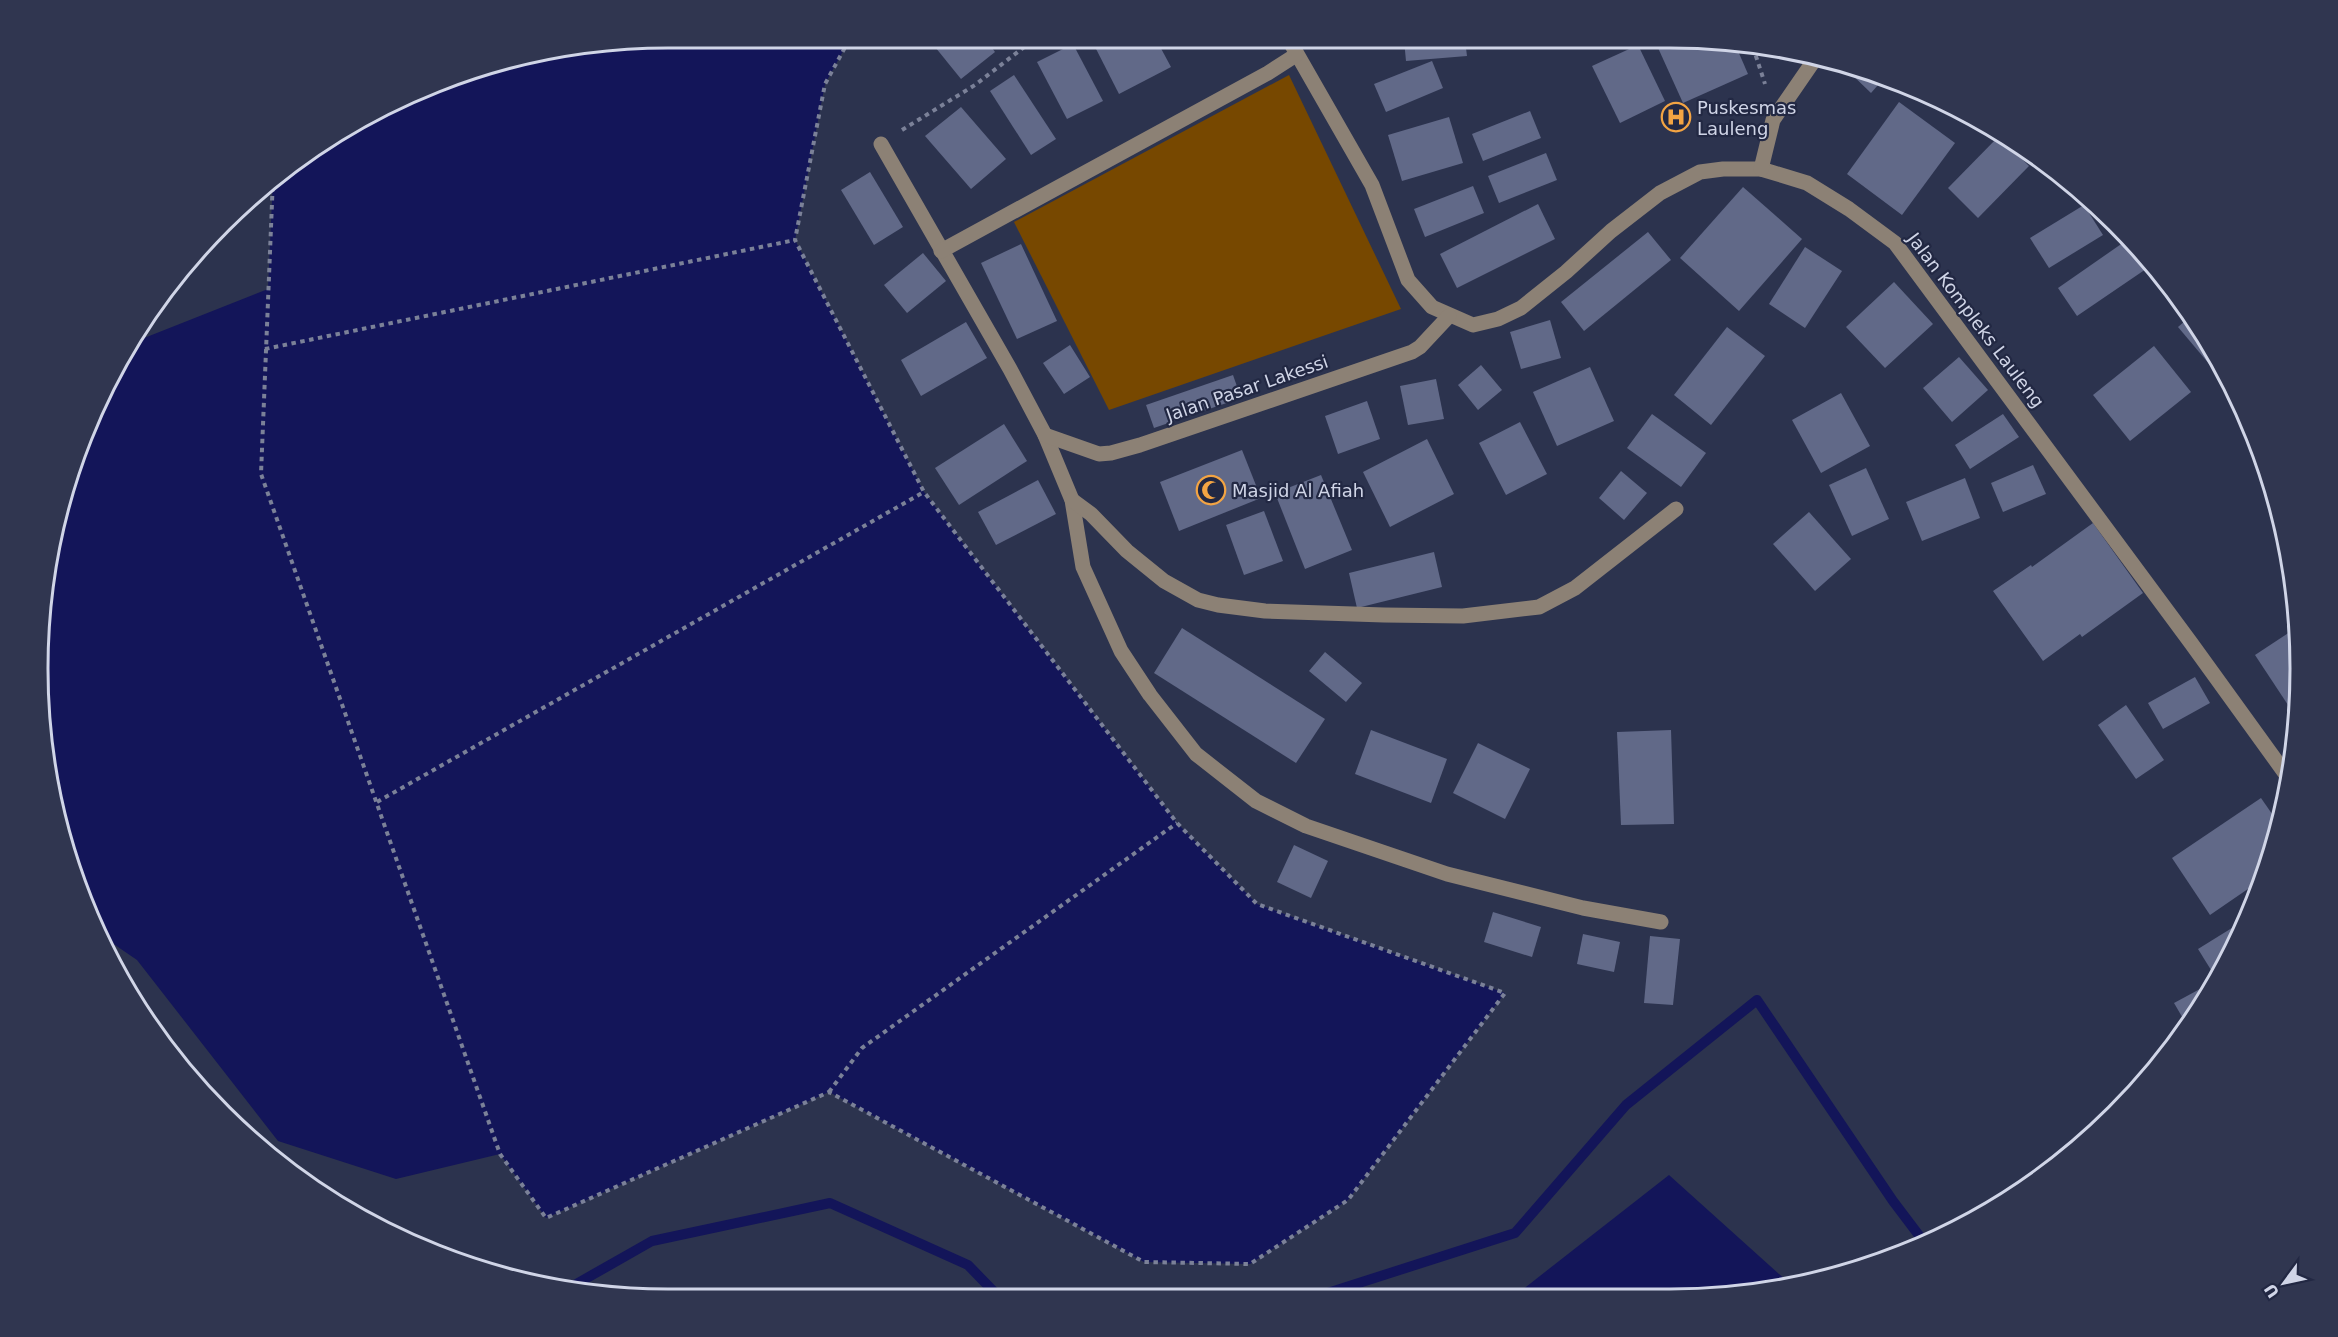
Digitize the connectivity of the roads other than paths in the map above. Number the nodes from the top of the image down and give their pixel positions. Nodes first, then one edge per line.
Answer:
1 (1293, 48) edge
2 (1296, 55) junction
3 (1811, 65) edge
4 (881, 144) road end
5 (1761, 169) junction
6 (941, 251) junction
7 (1449, 316) junction
8 (1045, 435) junction
9 (1072, 500) junction
10 (1676, 509) dead end
11 (2282, 769) edge
12 (1661, 922) dead end

1 - 2 street, Jalan Kompleks Lauleng
2 - 6 street
2 - 7 street, Jalan Kompleks Lauleng
3 - 5 street
4 - 6 street
5 - 7 street, Jalan Kompleks Lauleng
5 - 11 street, Jalan Kompleks Lauleng
6 - 8 street
7 - 8 street, Jalan Pasar Lakessi
8 - 9 street
9 - 10 street
9 - 12 street

